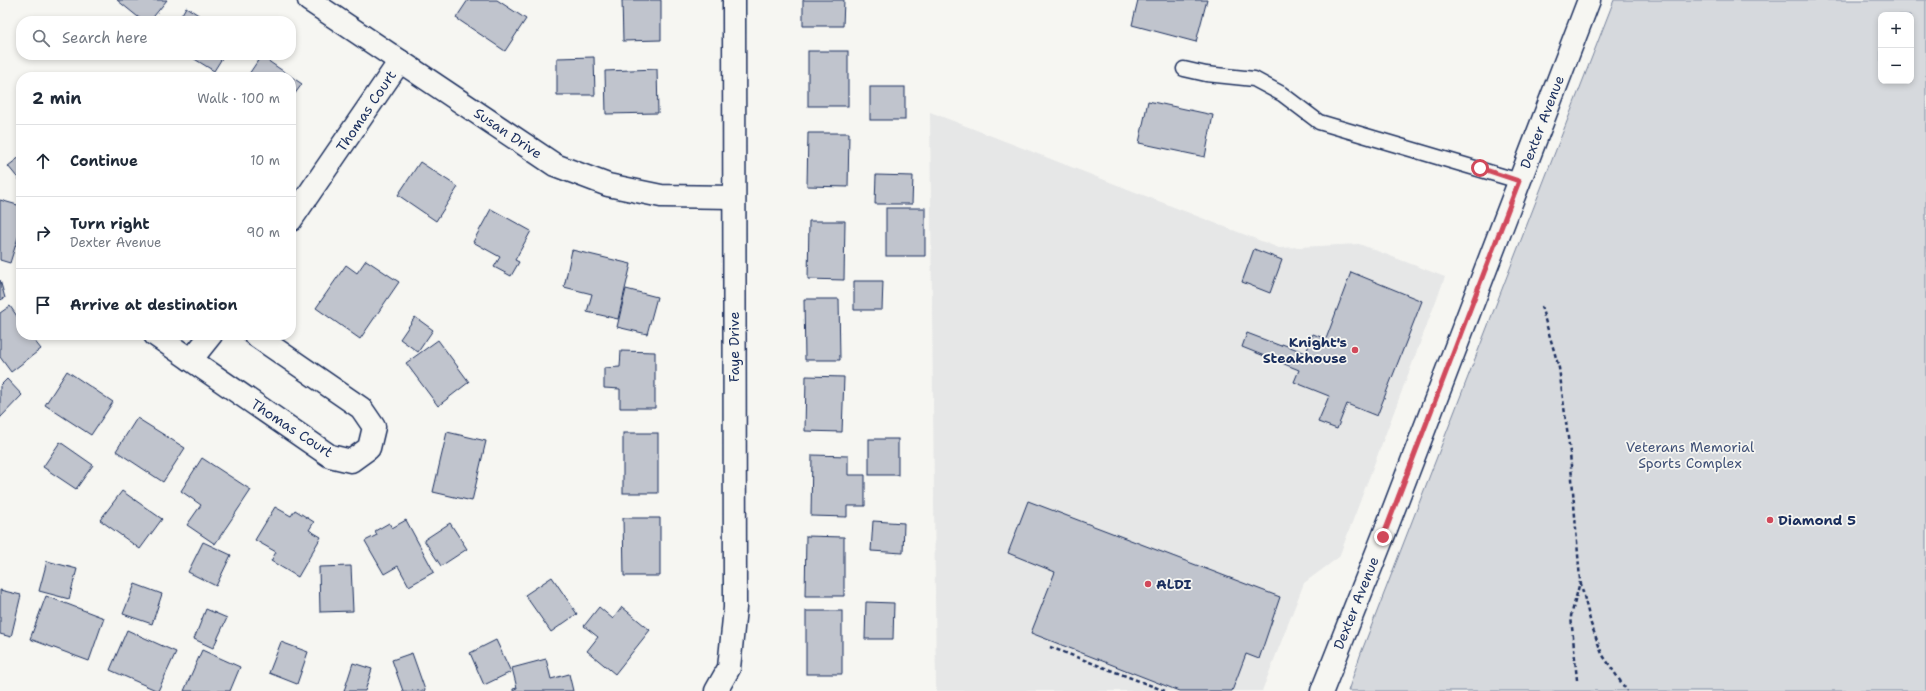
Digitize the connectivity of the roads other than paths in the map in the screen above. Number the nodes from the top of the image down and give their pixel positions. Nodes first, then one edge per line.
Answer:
1 (309, 0) edge
2 (734, 0) edge
3 (1589, 0) edge
4 (400, 61) junction
5 (1184, 68) dead end
6 (1519, 181) junction
7 (733, 197) junction
8 (296, 213) edge
9 (162, 340) edge
10 (207, 340) edge
11 (262, 340) edge
12 (192, 360) junction
13 (716, 691) edge
14 (1322, 691) edge

1 - 4 street, Susan Drive
2 - 7 street, Faye Drive
3 - 6 street, Dexter Avenue
4 - 7 street, Susan Drive
4 - 8 street, Thomas Court
5 - 6 lane
6 - 14 street, Dexter Avenue
7 - 13 street, Faye Drive
9 - 12 street, Thomas Court
10 - 12 street
11 - 12 street, Thomas Court

